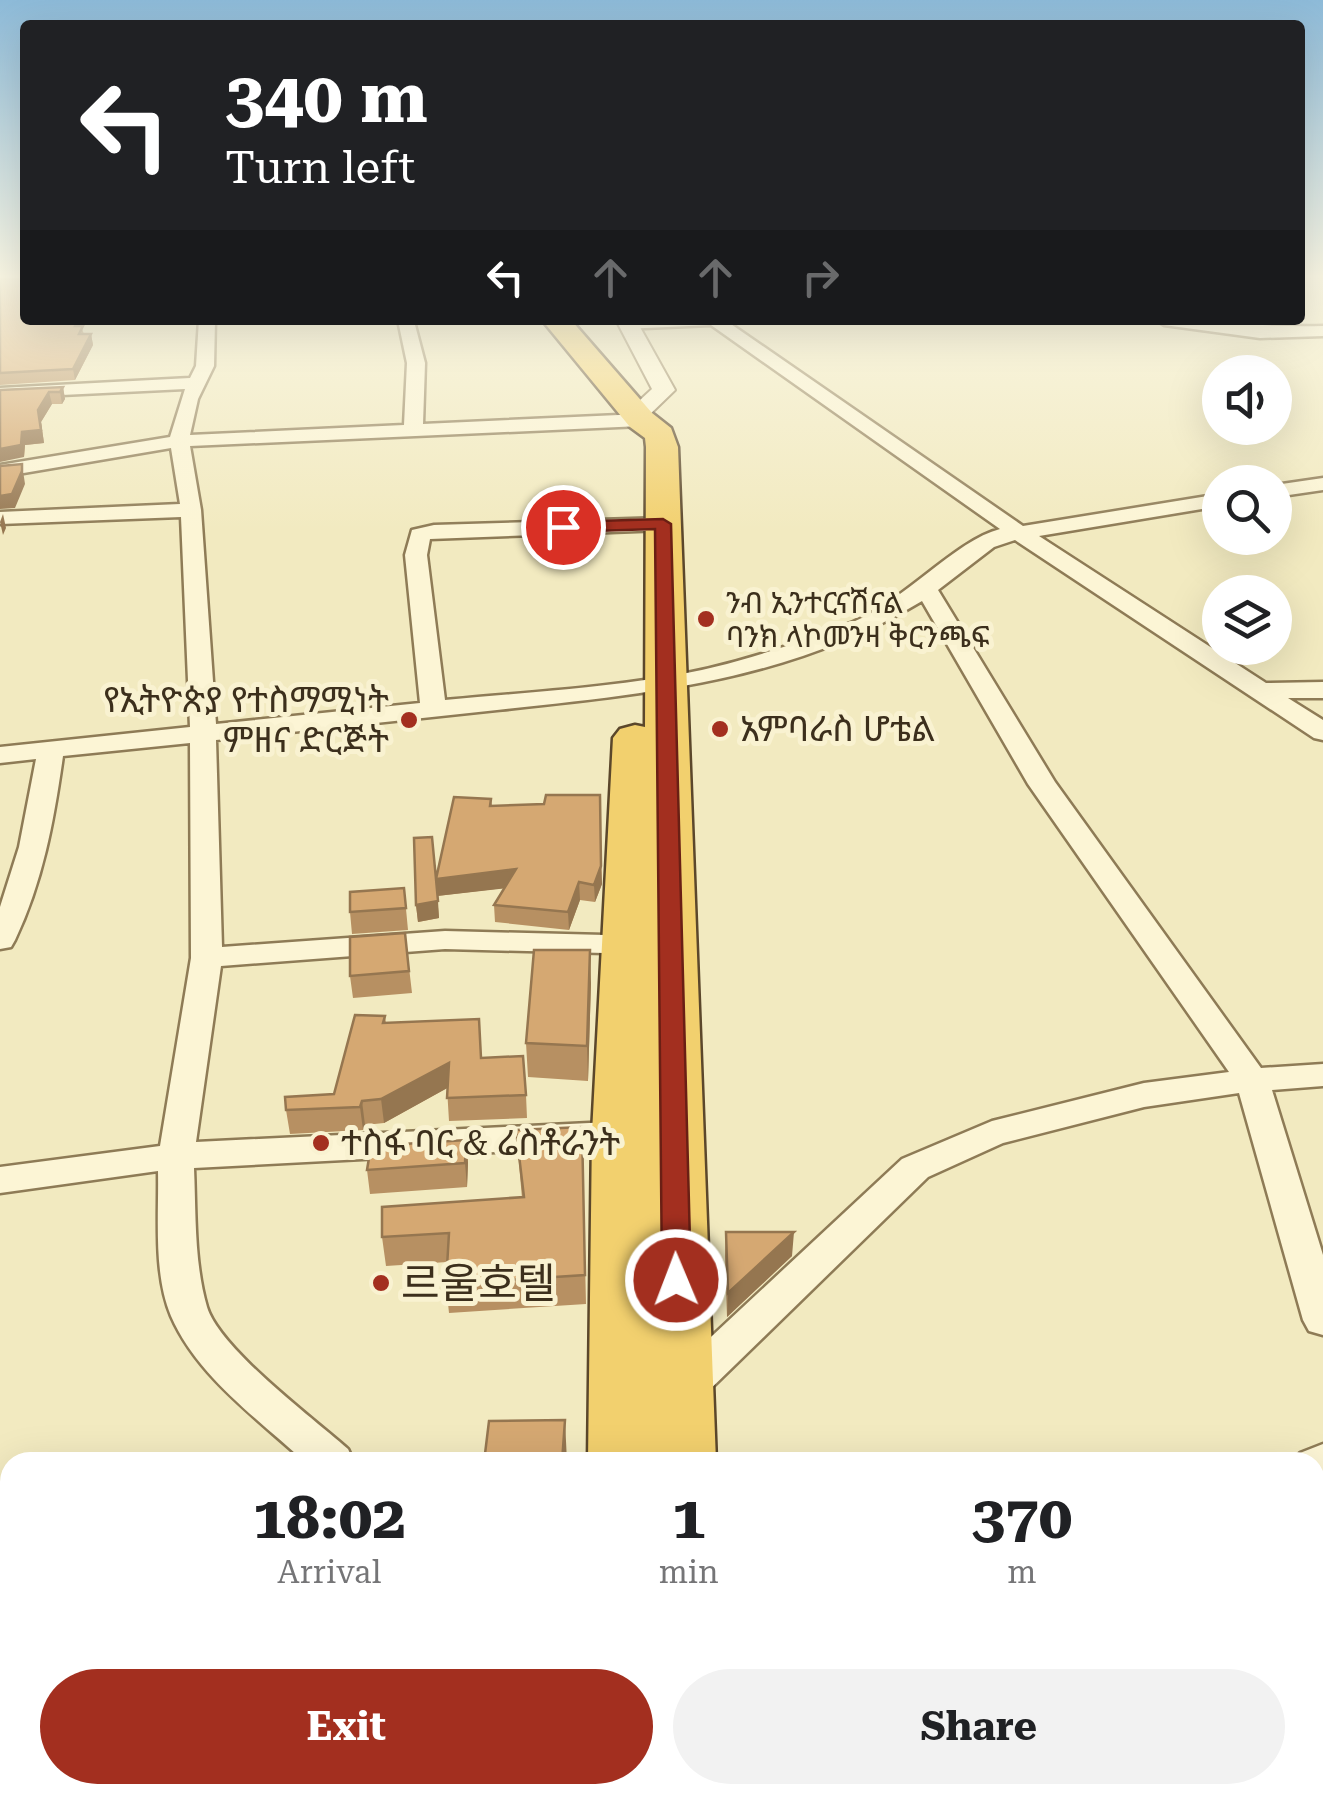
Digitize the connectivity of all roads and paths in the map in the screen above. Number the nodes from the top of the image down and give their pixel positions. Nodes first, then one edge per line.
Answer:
1 (205, 363) edge
2 (416, 363) edge
3 (593, 363) edge
4 (649, 363) edge
5 (777, 363) edge
6 (196, 383) junction
7 (0, 392) edge
8 (639, 416) junction
9 (413, 432) junction
10 (180, 441) junction
11 (0, 471) edge
12 (1323, 484) edge
13 (1292, 489) edge
14 (1202, 503) edge
15 (192, 510) junction
16 (0, 518) edge
17 (648, 524) junction
18 (1018, 532) junction
19 (926, 589) junction
20 (648, 687) junction
21 (1323, 690) edge
22 (1258, 691) junction
23 (433, 708) junction
24 (202, 732) junction
25 (1323, 732) edge
26 (51, 749) junction
27 (0, 754) edge
28 (0, 940) edge
29 (648, 946) junction
30 (207, 958) junction
31 (1323, 1075) edge
32 (1252, 1080) junction
33 (674, 1131) junction
34 (621, 1133) junction
35 (176, 1156) junction
36 (0, 1180) edge
37 (1310, 1234) edge
38 (1323, 1320) edge
39 (679, 1392) junction
40 (623, 1396) junction
41 (322, 1452) edge
42 (624, 1452) edge
43 (680, 1452) edge

1 - 6 street
2 - 9 street
3 - 8 highway
4 - 8 street
5 - 18 street
6 - 7 street
6 - 10 street
8 - 9 street
8 - 17 highway
9 - 10 street
10 - 11 street
10 - 15 street
12 - 13 street
14 - 18 street
15 - 16 street
15 - 24 street
17 - 20 highway
17 - 23 street
18 - 19 street
18 - 22 street
19 - 20 street
19 - 32 street
20 - 23 street
20 - 29 highway
21 - 22 street
22 - 25 street
23 - 24 street
24 - 26 street
24 - 30 street
26 - 27 street
26 - 28 street
29 - 30 street
29 - 33 highway
29 - 34 highway
30 - 35 street
31 - 32 street
32 - 37 street
32 - 39 street
33 - 34 street
33 - 39 highway
34 - 35 street
34 - 40 highway
35 - 36 street
35 - 41 street
37 - 38 street
39 - 40 street
39 - 43 highway
40 - 42 highway

